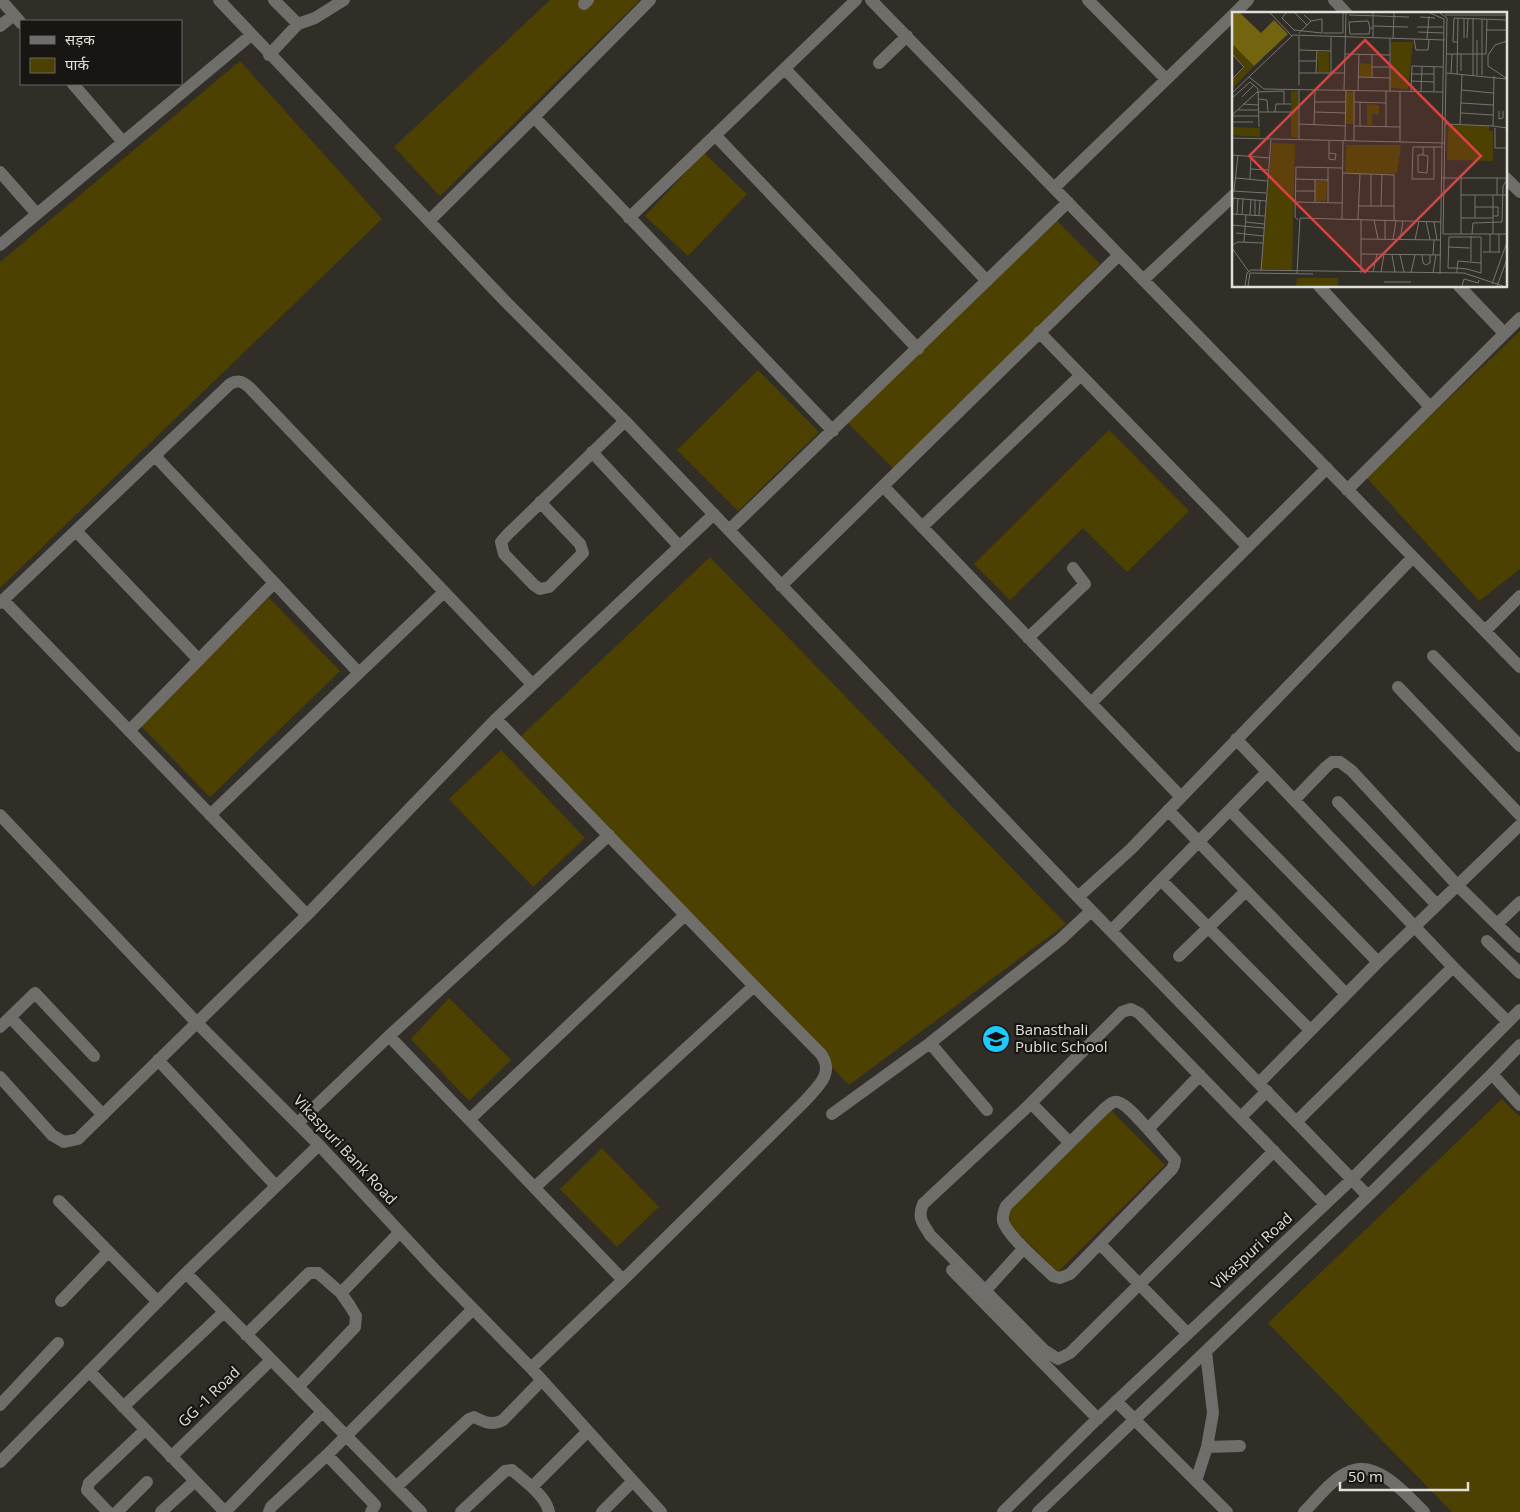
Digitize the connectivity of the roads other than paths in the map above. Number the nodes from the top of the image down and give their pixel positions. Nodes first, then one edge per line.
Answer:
1 (1, 0) edge
2 (219, 0) edge
3 (274, 0) edge
4 (344, 0) edge
5 (650, 0) edge
6 (856, 0) edge
7 (871, 0) edge
8 (1088, 0) edge
9 (1248, 0) edge
10 (1334, 0) edge
11 (1236, 12) edge
12 (1346, 12) edge
13 (1232, 16) edge
14 (18, 19) edge
15 (298, 24) junction
16 (0, 26) edge
17 (251, 35) junction
18 (907, 36) junction
19 (269, 54) junction
20 (879, 63) dead end
21 (785, 69) junction
22 (1166, 79) junction
23 (74, 85) edge
24 (534, 117) junction
25 (715, 135) junction
26 (123, 142) junction
27 (0, 172) edge
28 (1508, 180) edge
29 (1054, 188) junction
30 (1520, 192) edge
31 (1232, 197) edge
32 (1068, 202) junction
33 (37, 214) junction
34 (629, 218) junction
35 (430, 220) junction
36 (0, 245) edge
37 (1119, 255) junction
38 (1143, 280) junction
39 (987, 281) junction
40 (1321, 288) edge
41 (1461, 288) edge
42 (1520, 318) edge
43 (1040, 332) junction
44 (1504, 333) junction
45 (918, 349) junction
46 (1081, 375) junction
47 (1430, 407) junction
48 (625, 421) junction
49 (833, 431) junction
50 (592, 452) junction
51 (155, 456) junction
52 (1327, 468) junction
53 (883, 486) junction
54 (1347, 490) junction
55 (540, 502) junction
56 (714, 514) junction
57 (922, 527) junction
58 (729, 530) junction
59 (76, 531) junction
60 (679, 546) junction
61 (1248, 547) junction
62 (1413, 556) junction
63 (1073, 568) dead end
64 (274, 583) junction
65 (781, 586) junction
66 (444, 592) junction
67 (1520, 596) edge
68 (1, 602) edge
69 (1485, 631) junction
70 (1028, 638) junction
71 (1433, 656) dead end
72 (199, 660) junction
73 (1520, 667) edge
74 (359, 673) junction
75 (532, 684) junction
76 (1398, 687) dead end
77 (1091, 703) junction
78 (496, 719) junction
79 (129, 731) junction
80 (1236, 739) junction
81 (1520, 746) edge
82 (1267, 772) junction
83 (1181, 797) junction
84 (1294, 800) junction
85 (1338, 802) dead end
86 (1168, 810) junction
87 (1230, 810) junction
88 (0, 815) edge
89 (210, 815) junction
90 (1520, 815) edge
91 (1520, 825) edge
92 (609, 835) junction
93 (1199, 842) junction
94 (1161, 880) junction
95 (1458, 886) junction
96 (1246, 891) junction
97 (1078, 897) junction
98 (1520, 902) edge
99 (1437, 905) junction
100 (1091, 911) junction
101 (307, 915) junction
102 (685, 915) junction
103 (1497, 924) junction
104 (1415, 926) junction
105 (1209, 928) junction
106 (1111, 931) junction
107 (1487, 941) dead end
108 (1520, 947) edge
109 (1180, 956) dead end
110 (1378, 962) junction
111 (1453, 967) junction
112 (1520, 972) edge
113 (754, 986) junction
114 (1346, 994) junction
115 (1520, 1010) edge
116 (10, 1017) junction
117 (196, 1022) junction
118 (1508, 1022) junction
119 (0, 1027) edge
120 (1310, 1030) junction
121 (389, 1036) junction
122 (930, 1043) junction
123 (1520, 1045) edge
124 (94, 1056) dead end
125 (158, 1060) junction
126 (1492, 1074) junction
127 (1200, 1076) junction
128 (0, 1077) edge
129 (1263, 1087) junction
130 (1031, 1103) junction
131 (1520, 1105) edge
132 (987, 1110) dead end
133 (832, 1114) dead end
134 (103, 1115) junction
135 (1241, 1118) junction
136 (470, 1119) junction
137 (1296, 1122) junction
138 (298, 1123) junction
139 (1148, 1128) junction
140 (1070, 1143) junction
141 (319, 1145) junction
142 (1274, 1151) junction
143 (1352, 1179) junction
144 (276, 1186) junction
145 (535, 1187) junction
146 (1368, 1196) junction
147 (59, 1201) dead end
148 (1326, 1204) junction
149 (400, 1232) junction
150 (1100, 1244) junction
151 (1024, 1248) junction
152 (108, 1252) junction
153 (952, 1270) dead end
154 (186, 1274) junction
155 (624, 1280) junction
156 (1140, 1285) junction
157 (986, 1291) junction
158 (341, 1293) junction
159 (61, 1301) dead end
160 (158, 1302) junction
161 (473, 1309) junction
162 (224, 1312) junction
163 (1188, 1334) junction
164 (246, 1335) junction
165 (58, 1344) dead end
166 (1206, 1352) junction
167 (271, 1360) junction
168 (531, 1368) junction
169 (89, 1371) junction
170 (542, 1380) junction
171 (298, 1387) junction
172 (1116, 1401) junction
173 (0, 1405) edge
174 (123, 1407) junction
175 (322, 1412) junction
176 (1098, 1418) junction
177 (1134, 1419) junction
178 (145, 1430) junction
179 (588, 1431) junction
180 (346, 1436) junction
181 (1240, 1446) dead end
182 (1207, 1447) junction
183 (327, 1455) junction
184 (171, 1457) junction
185 (0, 1462) edge
186 (195, 1481) junction
187 (633, 1481) junction
188 (1196, 1481) junction
189 (147, 1482) dead end
190 (396, 1487) junction
191 (532, 1487) junction
192 (415, 1510) edge
193 (108, 1512) edge
194 (117, 1512) edge
195 (160, 1512) edge
196 (225, 1512) edge
197 (269, 1512) edge
198 (371, 1512) edge
199 (462, 1512) edge
200 (549, 1512) edge
201 (602, 1512) edge
202 (661, 1512) edge
203 (1003, 1512) edge
204 (1038, 1512) edge
205 (1227, 1512) edge
206 (1304, 1512) edge
207 (1424, 1512) edge

1 - 14 street
2 - 17 street
3 - 15 street
4 - 15 street
5 - 24 street
6 - 21 street
7 - 18 street
8 - 22 street
9 - 11 street
10 - 12 street
13 - 22 street
14 - 16 street
15 - 19 street
17 - 19 street
17 - 26 street
18 - 20 street
18 - 29 street
19 - 35 street
21 - 25 street
21 - 39 street
22 - 29 street
23 - 26 street
24 - 34 street
24 - 35 street
25 - 34 street
25 - 45 street
26 - 33 street
27 - 33 street
28 - 30 street
29 - 32 street
31 - 38 street
32 - 37 street
32 - 39 street
33 - 36 street
34 - 49 street
35 - 48 street
37 - 38 street
37 - 43 street
38 - 52 street
39 - 45 street
40 - 47 street
41 - 44 street
42 - 44 street
43 - 46 street
43 - 53 street
44 - 47 street
45 - 49 street
46 - 57 street
46 - 61 street
47 - 54 street
48 - 50 street
48 - 56 street
49 - 58 street
50 - 55 street
50 - 60 street
51 - 59 street
51 - 64 street
51 - 66 street
52 - 54 street
52 - 61 street
53 - 57 street
53 - 65 street
54 - 62 street
55 - 55 street
56 - 58 street
56 - 60 street
57 - 70 street
58 - 65 street
59 - 68 street
59 - 72 street
60 - 75 street
61 - 77 street
62 - 69 street
62 - 80 street
63 - 70 street
64 - 72 street
64 - 74 street
65 - 97 street
66 - 74 street
66 - 75 street
67 - 69 street
68 - 79 street
69 - 73 street
70 - 77 street
71 - 81 street
72 - 79 street
74 - 89 street
75 - 78 street
76 - 90 street
77 - 83 street
78 - 92 street
78 - 101 street
79 - 89 street
80 - 82 street
80 - 83 street
82 - 84 street
82 - 87 street
83 - 86 street
84 - 95 street
84 - 104 street
85 - 99 street
86 - 93 street
86 - 97 street
87 - 93 street
87 - 110 street
88 - 117 street, Vikaspuri Bank Road
89 - 101 street
91 - 95 street
92 - 102 street
92 - 121 street
93 - 94 street
93 - 96 street
94 - 105 street
94 - 106 street
95 - 99 street
95 - 103 street
96 - 105 street
96 - 114 street
97 - 100 street
98 - 103 street
99 - 104 street
100 - 106 street
100 - 122 street
101 - 117 street
102 - 113 street
102 - 136 street
103 - 108 street
104 - 110 street
104 - 111 street
105 - 109 street
105 - 120 street
106 - 129 street
107 - 112 street
110 - 114 street
111 - 118 street
111 - 137 street
113 - 145 street
113 - 155 street
114 - 120 street
115 - 118 street, Vikaspuri Road
116 - 119 street
116 - 124 street
116 - 134 street
117 - 125 street
117 - 138 street, Vikaspuri Bank Road
118 - 143 street, Vikaspuri Road
120 - 129 street
121 - 136 street
121 - 138 street
122 - 132 street
122 - 133 street
123 - 126 street
125 - 134 street
125 - 144 street
126 - 131 street
126 - 146 street
127 - 130 street
127 - 135 street
127 - 139 street
128 - 134 street
129 - 135 street
129 - 137 street
130 - 140 street
130 - 157 street
135 - 142 street
136 - 145 street
137 - 143 street
138 - 141 street, Vikaspuri Bank Road
139 - 140 street
139 - 150 street
140 - 151 street
141 - 144 street
141 - 149 street, Vikaspuri Bank Road
142 - 148 street
142 - 156 street
143 - 146 street
143 - 148 street, Vikaspuri Road
144 - 154 street
145 - 155 street
146 - 166 street
147 - 152 street
148 - 163 street, Vikaspuri Road
149 - 158 street
149 - 161 street, Vikaspuri Bank Road
150 - 151 street
150 - 156 street
151 - 157 street
152 - 159 street
152 - 160 street
153 - 176 street
154 - 160 street
154 - 162 street
155 - 168 street
156 - 157 street
156 - 163 street
158 - 164 street
158 - 171 street
160 - 169 street
161 - 168 street, Vikaspuri Bank Road
161 - 180 street
162 - 164 street
162 - 174 street
163 - 172 street, Vikaspuri Road
164 - 167 street
165 - 173 street
166 - 177 street
166 - 182 street
167 - 171 street
167 - 184 street, GG -1 Road
168 - 170 street, Vikaspuri Bank Road
169 - 174 street
169 - 185 street
170 - 179 street, Vikaspuri Bank Road
170 - 190 street
171 - 175 street
172 - 176 street, Vikaspuri Road
172 - 177 street
174 - 178 street
175 - 180 street
175 - 196 street
176 - 203 street, Vikaspuri Road
177 - 188 street
177 - 204 street
178 - 184 street
178 - 193 street
179 - 187 street, Vikaspuri Bank Road
179 - 191 street
180 - 183 street
180 - 190 street
181 - 182 street
182 - 188 street
183 - 197 street
183 - 198 street
184 - 186 street
186 - 195 street
186 - 196 street
187 - 201 street
187 - 202 street, Vikaspuri Bank Road
188 - 205 street
189 - 194 street
190 - 192 street
191 - 199 street
191 - 200 street
206 - 207 street

